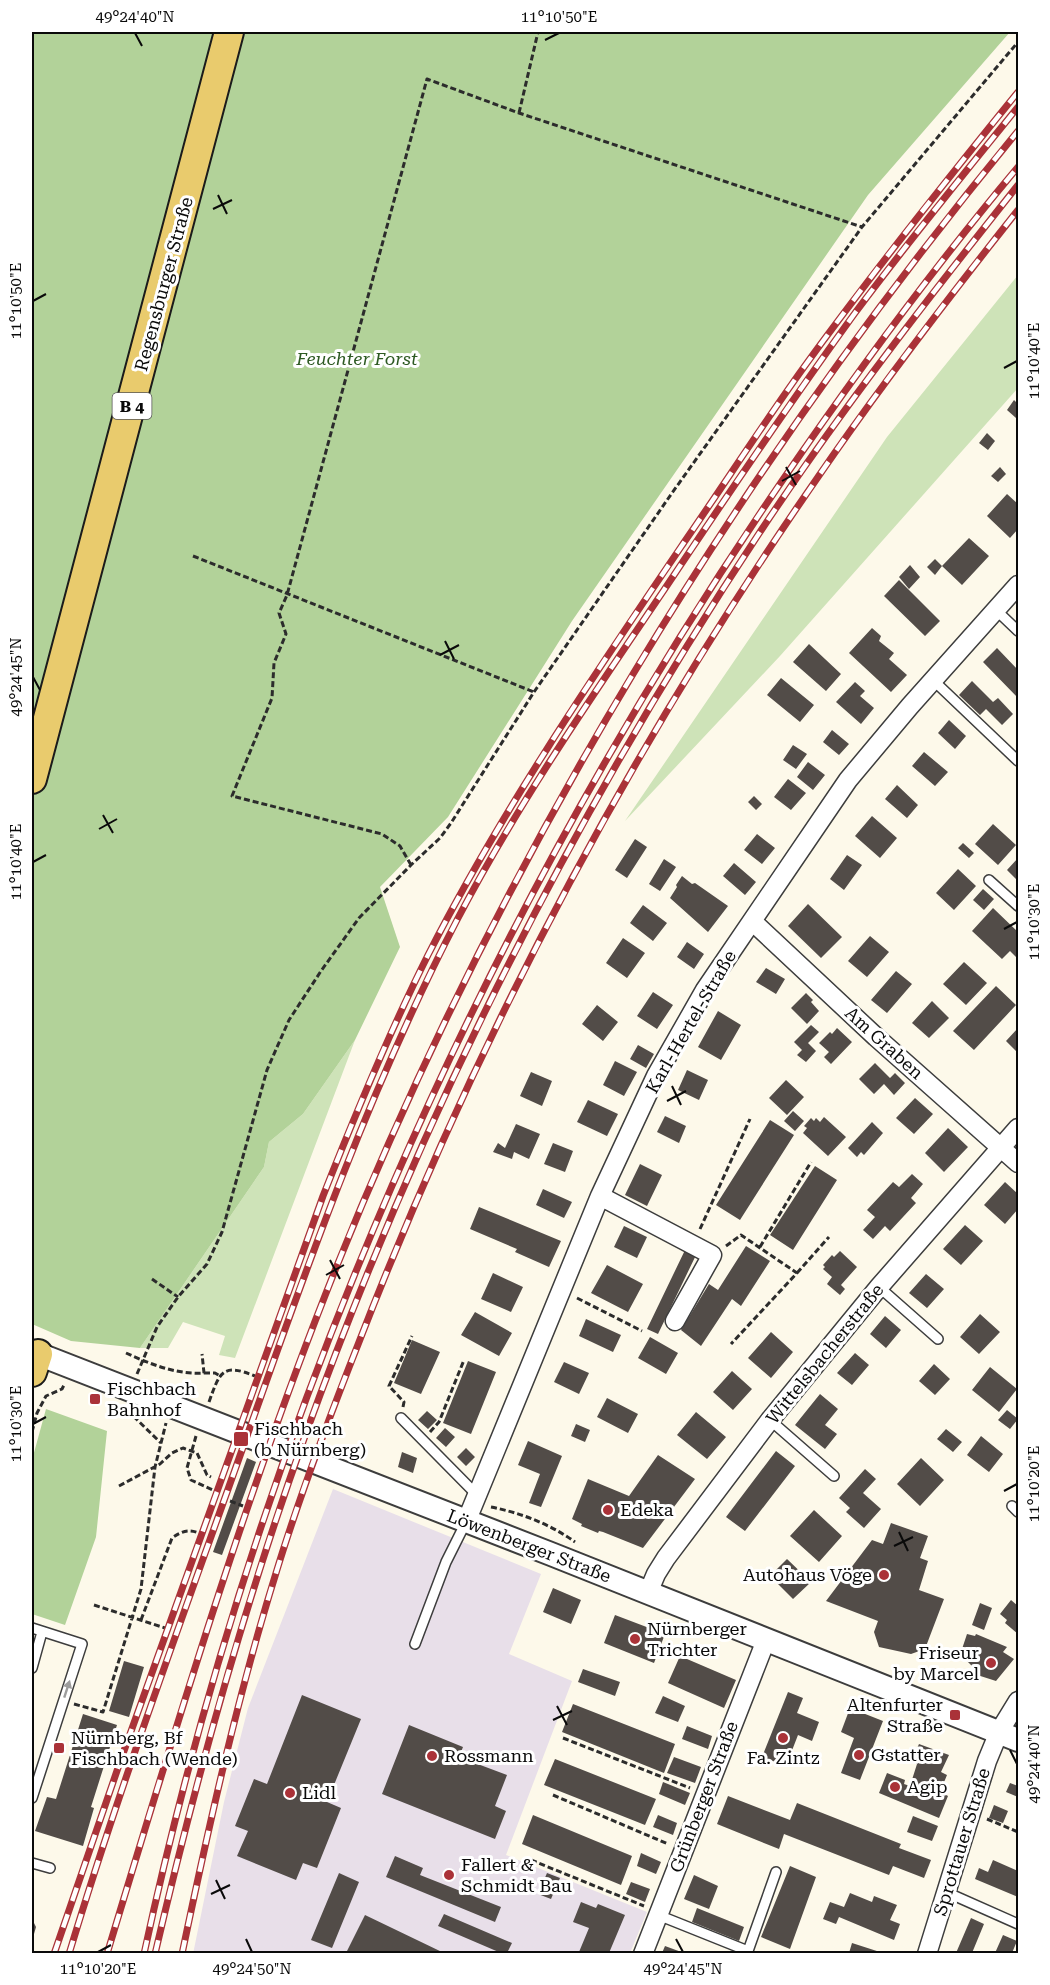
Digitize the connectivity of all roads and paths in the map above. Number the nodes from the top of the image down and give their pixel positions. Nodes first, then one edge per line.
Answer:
1 (211, 32) edge
2 (229, 32) edge
3 (538, 32) edge
4 (1018, 42) edge
5 (519, 113) junction
6 (862, 227) junction
7 (193, 556) dead end
8 (1018, 585) edge
9 (287, 595) junction
10 (996, 610) junction
11 (1018, 631) edge
12 (933, 680) junction
13 (534, 693) junction
14 (32, 714) edge
15 (1018, 761) edge
16 (32, 779) edge
17 (411, 865) junction
18 (989, 880) dead end
19 (1018, 906) edge
20 (752, 921) junction
21 (750, 1119) dead end
22 (1018, 1128) edge
23 (1001, 1147) junction
24 (811, 1162) dead end
25 (1018, 1163) edge
26 (600, 1196) junction
27 (829, 1237) dead end
28 (693, 1245) junction
29 (760, 1247) junction
30 (712, 1255) junction
31 (797, 1273) junction
32 (153, 1279) dead end
33 (879, 1287) junction
34 (562, 1290) junction
35 (178, 1297) junction
36 (675, 1321) dead end
37 (642, 1331) dead end
38 (412, 1335) dead end
39 (938, 1340) dead end
40 (731, 1344) dead end
41 (126, 1353) dead end
42 (202, 1353) dead end
43 (142, 1360) junction
44 (464, 1360) dead end
45 (35, 1363) edge
46 (204, 1373) junction
47 (220, 1376) junction
48 (255, 1376) dead end
49 (62, 1389) dead end
50 (211, 1394) dead end
51 (128, 1400) junction
52 (401, 1418) joint
53 (770, 1420) junction
54 (167, 1421) dead end
55 (32, 1432) edge
56 (196, 1438) dead end
57 (423, 1440) junction
58 (160, 1443) junction
59 (192, 1451) junction
60 (155, 1467) junction
61 (834, 1476) dead end
62 (211, 1477) dead end
63 (119, 1486) dead end
64 (215, 1491) dead end
65 (477, 1495) junction
66 (230, 1501) dead end
67 (243, 1506) dead end
68 (466, 1522) junction
69 (199, 1533) dead end
70 (648, 1593) junction
71 (94, 1605) dead end
72 (132, 1617) junction
73 (141, 1620) junction
74 (32, 1628) edge
75 (165, 1628) dead end
76 (42, 1632) junction
77 (766, 1640) junction
78 (415, 1644) dead end
79 (32, 1668) edge
80 (63, 1701) junction
81 (1018, 1701) edge
82 (1009, 1736) edge
83 (563, 1738) dead end
84 (553, 1795) dead end
85 (705, 1795) junction
86 (32, 1799) edge
87 (970, 1813) junction
88 (1018, 1832) edge
89 (683, 1851) junction
90 (531, 1860) dead end
91 (32, 1863) edge
92 (50, 1868) dead end
93 (776, 1872) dead end
94 (946, 1892) junction
95 (658, 1914) junction
96 (1018, 1924) edge
97 (643, 1953) edge
98 (927, 1953) edge

1 - 14 main road, Regensburger Straße / B 4
2 - 16 main road, Regensburger Straße / B 4
3 - 5 path
4 - 6 path
5 - 6 path
5 - 9 path
6 - 13 path
7 - 9 path
8 - 10 street, Karl-Hertel-Straße
9 - 13 path
9 - 17 path
10 - 11 lane
10 - 12 street, Karl-Hertel-Straße
12 - 15 lane
12 - 20 street, Karl-Hertel-Straße
13 - 17 path
17 - 35 path
18 - 19 lane
20 - 23 street, Am Graben
20 - 26 street, Karl-Hertel-Straße
21 - 28 path
22 - 23 street, Wittelsbacherstraße
23 - 25 street, Am Graben
23 - 33 street, Wittelsbacherstraße
24 - 29 path
26 - 28 street
26 - 34 street, Karl-Hertel-Straße
27 - 31 path
28 - 30 street
29 - 30 path
29 - 31 path
30 - 36 street
31 - 40 path
32 - 35 path
33 - 39 lane
33 - 53 street, Wittelsbacherstraße
34 - 37 path
34 - 65 street, Karl-Hertel-Straße
35 - 43 path
38 - 52 path
41 - 43 path
42 - 46 path
43 - 46 path
43 - 51 path
44 - 57 path
45 - 51 street, Löwenberger Straße
46 - 47 path
47 - 48 path
47 - 50 path
49 - 55 path
51 - 58 path
51 - 68 street, Löwenberger Straße
52 - 57 lane, Löwenberger Straße
53 - 61 lane
53 - 70 street, Wittelsbacherstraße
54 - 58 path
56 - 59 path
57 - 65 lane, Löwenberger Straße
58 - 60 path
59 - 60 path
59 - 62 path
59 - 64 path
60 - 63 path
60 - 72 path
65 - 68 street, Karl-Hertel-Straße
66 - 67 path
68 - 70 street, Löwenberger Straße
68 - 78 lane
69 - 73 path
70 - 77 street, Löwenberger Straße
71 - 72 path
72 - 73 path
72 - 80 path
73 - 75 path
74 - 76 lane
76 - 79 lane
80 -> 76 lane
77 - 82 street, Löwenberger Straße
77 - 85 street, Grünberger Straße
80 - 86 lane
81 - 82 street
82 - 87 street, Sprottauer Straße
83 - 85 path
84 - 89 path
85 - 89 street, Grünberger Straße
87 - 88 path
87 - 94 street, Sprottauer Straße
89 - 95 street, Grünberger Straße
90 - 95 path
91 - 92 lane
93 - 95 lane
94 - 96 lane
94 - 98 street, Sprottauer Straße
95 - 97 street, Grünberger Straße

